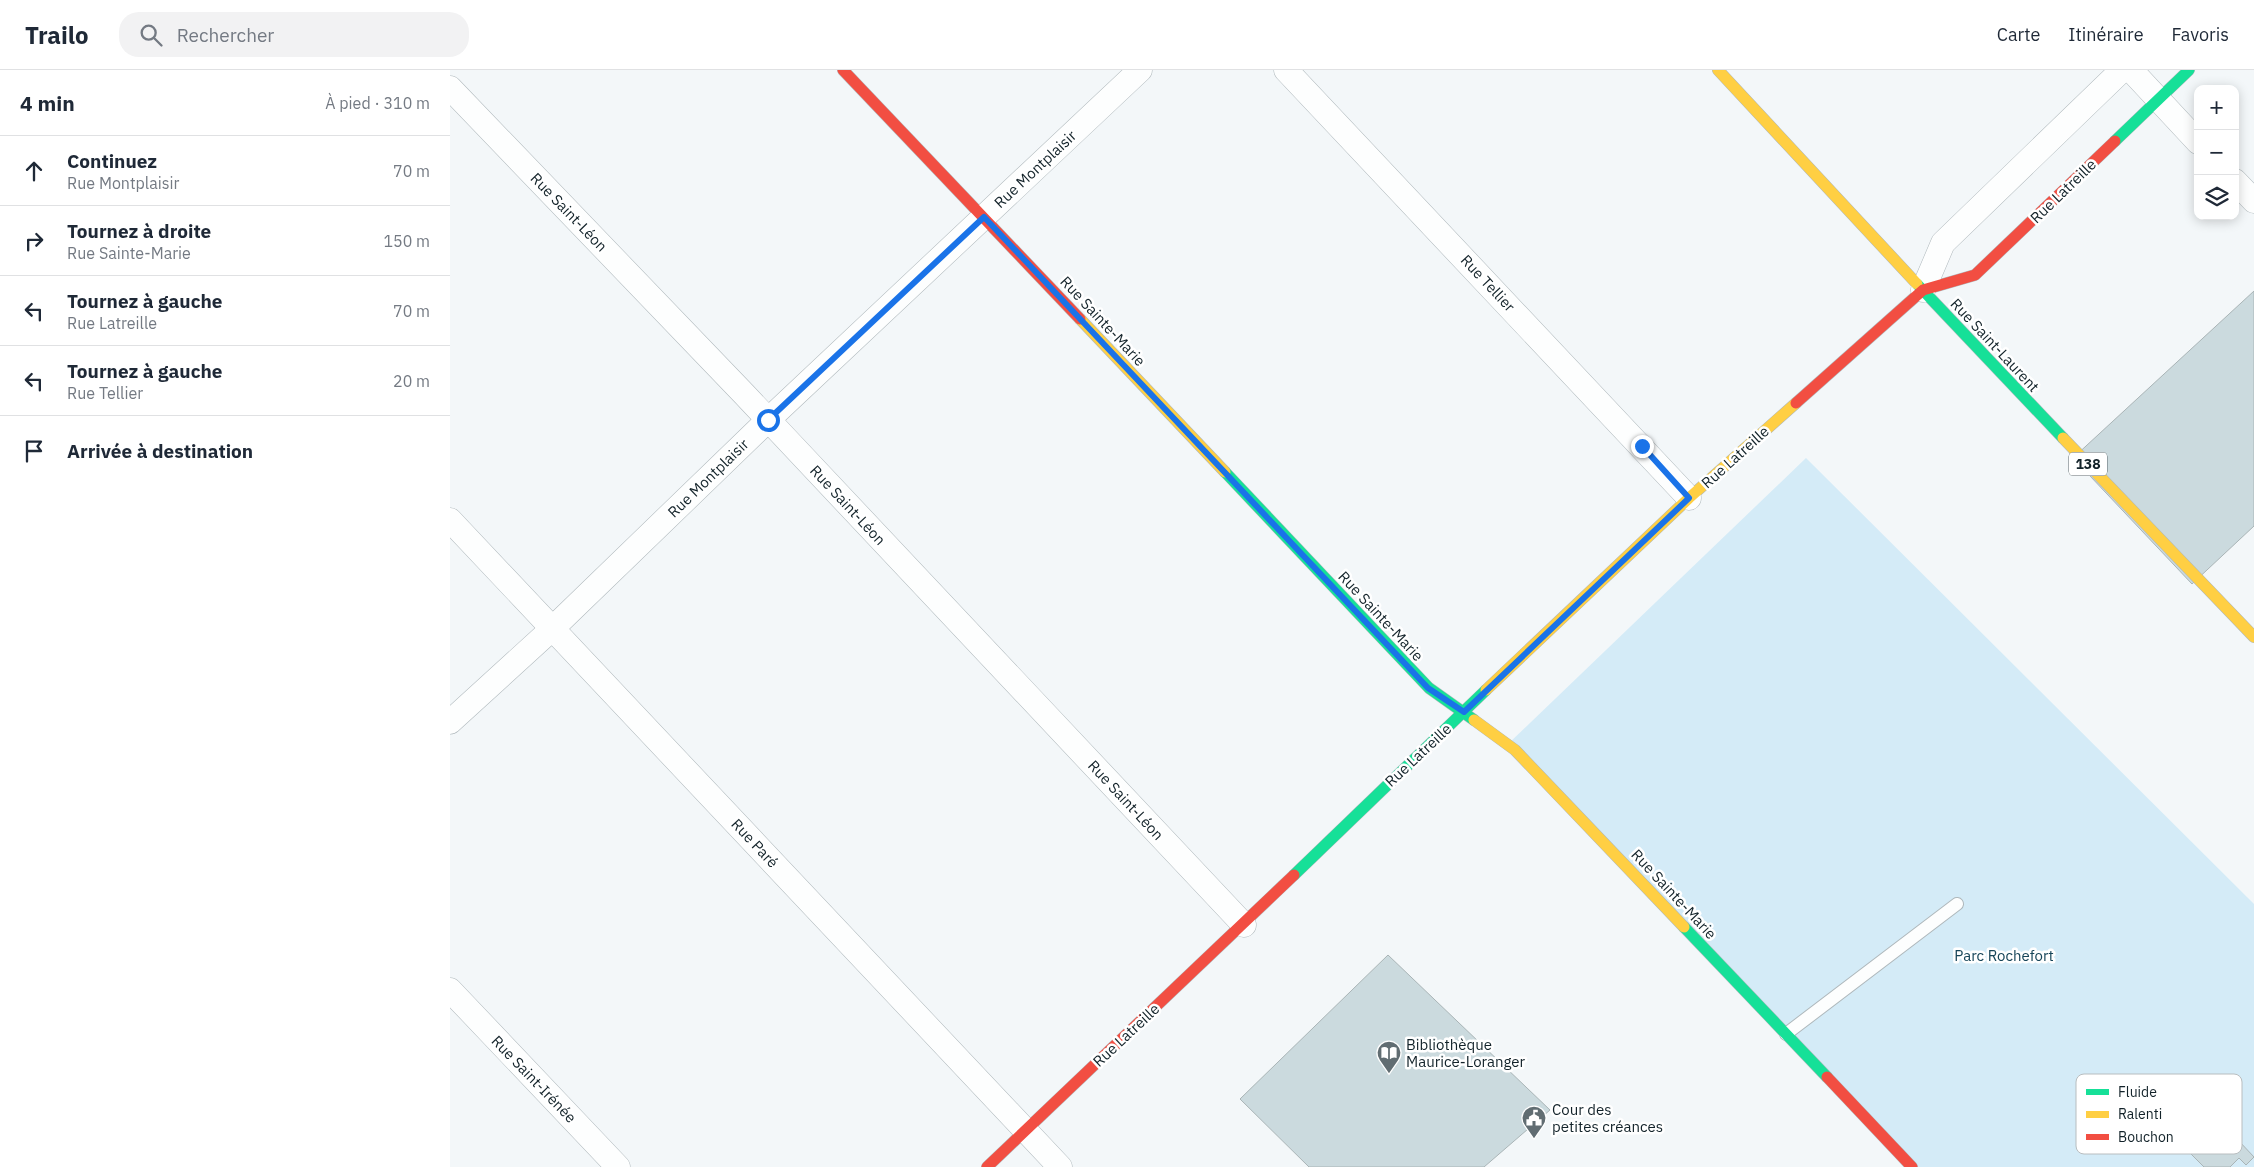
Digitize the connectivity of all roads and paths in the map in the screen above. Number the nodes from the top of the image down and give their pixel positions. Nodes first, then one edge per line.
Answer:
1 (843, 70) edge
2 (1140, 70) edge
3 (1286, 70) edge
4 (1718, 70) edge
5 (2122, 70) edge
6 (2131, 70) edge
7 (2189, 70) edge
8 (450, 88) edge
9 (2158, 100) junction
10 (2194, 138) edge
11 (2239, 185) edge
12 (2254, 201) edge
13 (984, 217) junction
14 (1923, 290) junction
15 (768, 420) junction
16 (1689, 498) junction
17 (450, 520) edge
18 (553, 628) junction
19 (2254, 637) edge
20 (1464, 712) junction
21 (450, 722) edge
22 (1957, 904) dead end
23 (1244, 925) junction
24 (450, 990) edge
25 (1786, 1034) junction
26 (1025, 1130) junction
27 (618, 1167) edge
28 (987, 1167) edge
29 (1060, 1167) edge
30 (1912, 1167) edge

1 - 13 street, Rue Sainte-Marie
2 - 13 street, Rue Montplaisir
3 - 16 street, Rue Tellier
4 - 14 street, Rue Saint-Laurent / 138
5 - 14 street, Rue Latreille
6 - 9 street
7 - 9 street, Rue Latreille
8 - 15 street, Rue Saint-Léon
9 - 10 street
9 - 14 street, Rue Latreille
11 - 12 street
13 - 15 street, Rue Montplaisir
13 - 20 street, Rue Sainte-Marie
14 - 16 street, Rue Latreille
14 - 19 street, Rue Saint-Laurent / 138
15 - 18 street, Rue Montplaisir
15 - 23 street, Rue Saint-Léon
16 - 20 street, Rue Latreille
17 - 18 street, Rue Paré
18 - 21 street, Rue Montplaisir
18 - 26 street, Rue Paré
20 - 23 street, Rue Latreille
20 - 25 street, Rue Sainte-Marie
22 - 25 lane
23 - 26 street, Rue Latreille
24 - 27 street, Rue Saint-Irénée
25 - 30 street, Rue Sainte-Marie
26 - 28 street, Rue Latreille
26 - 29 street, Rue Paré

